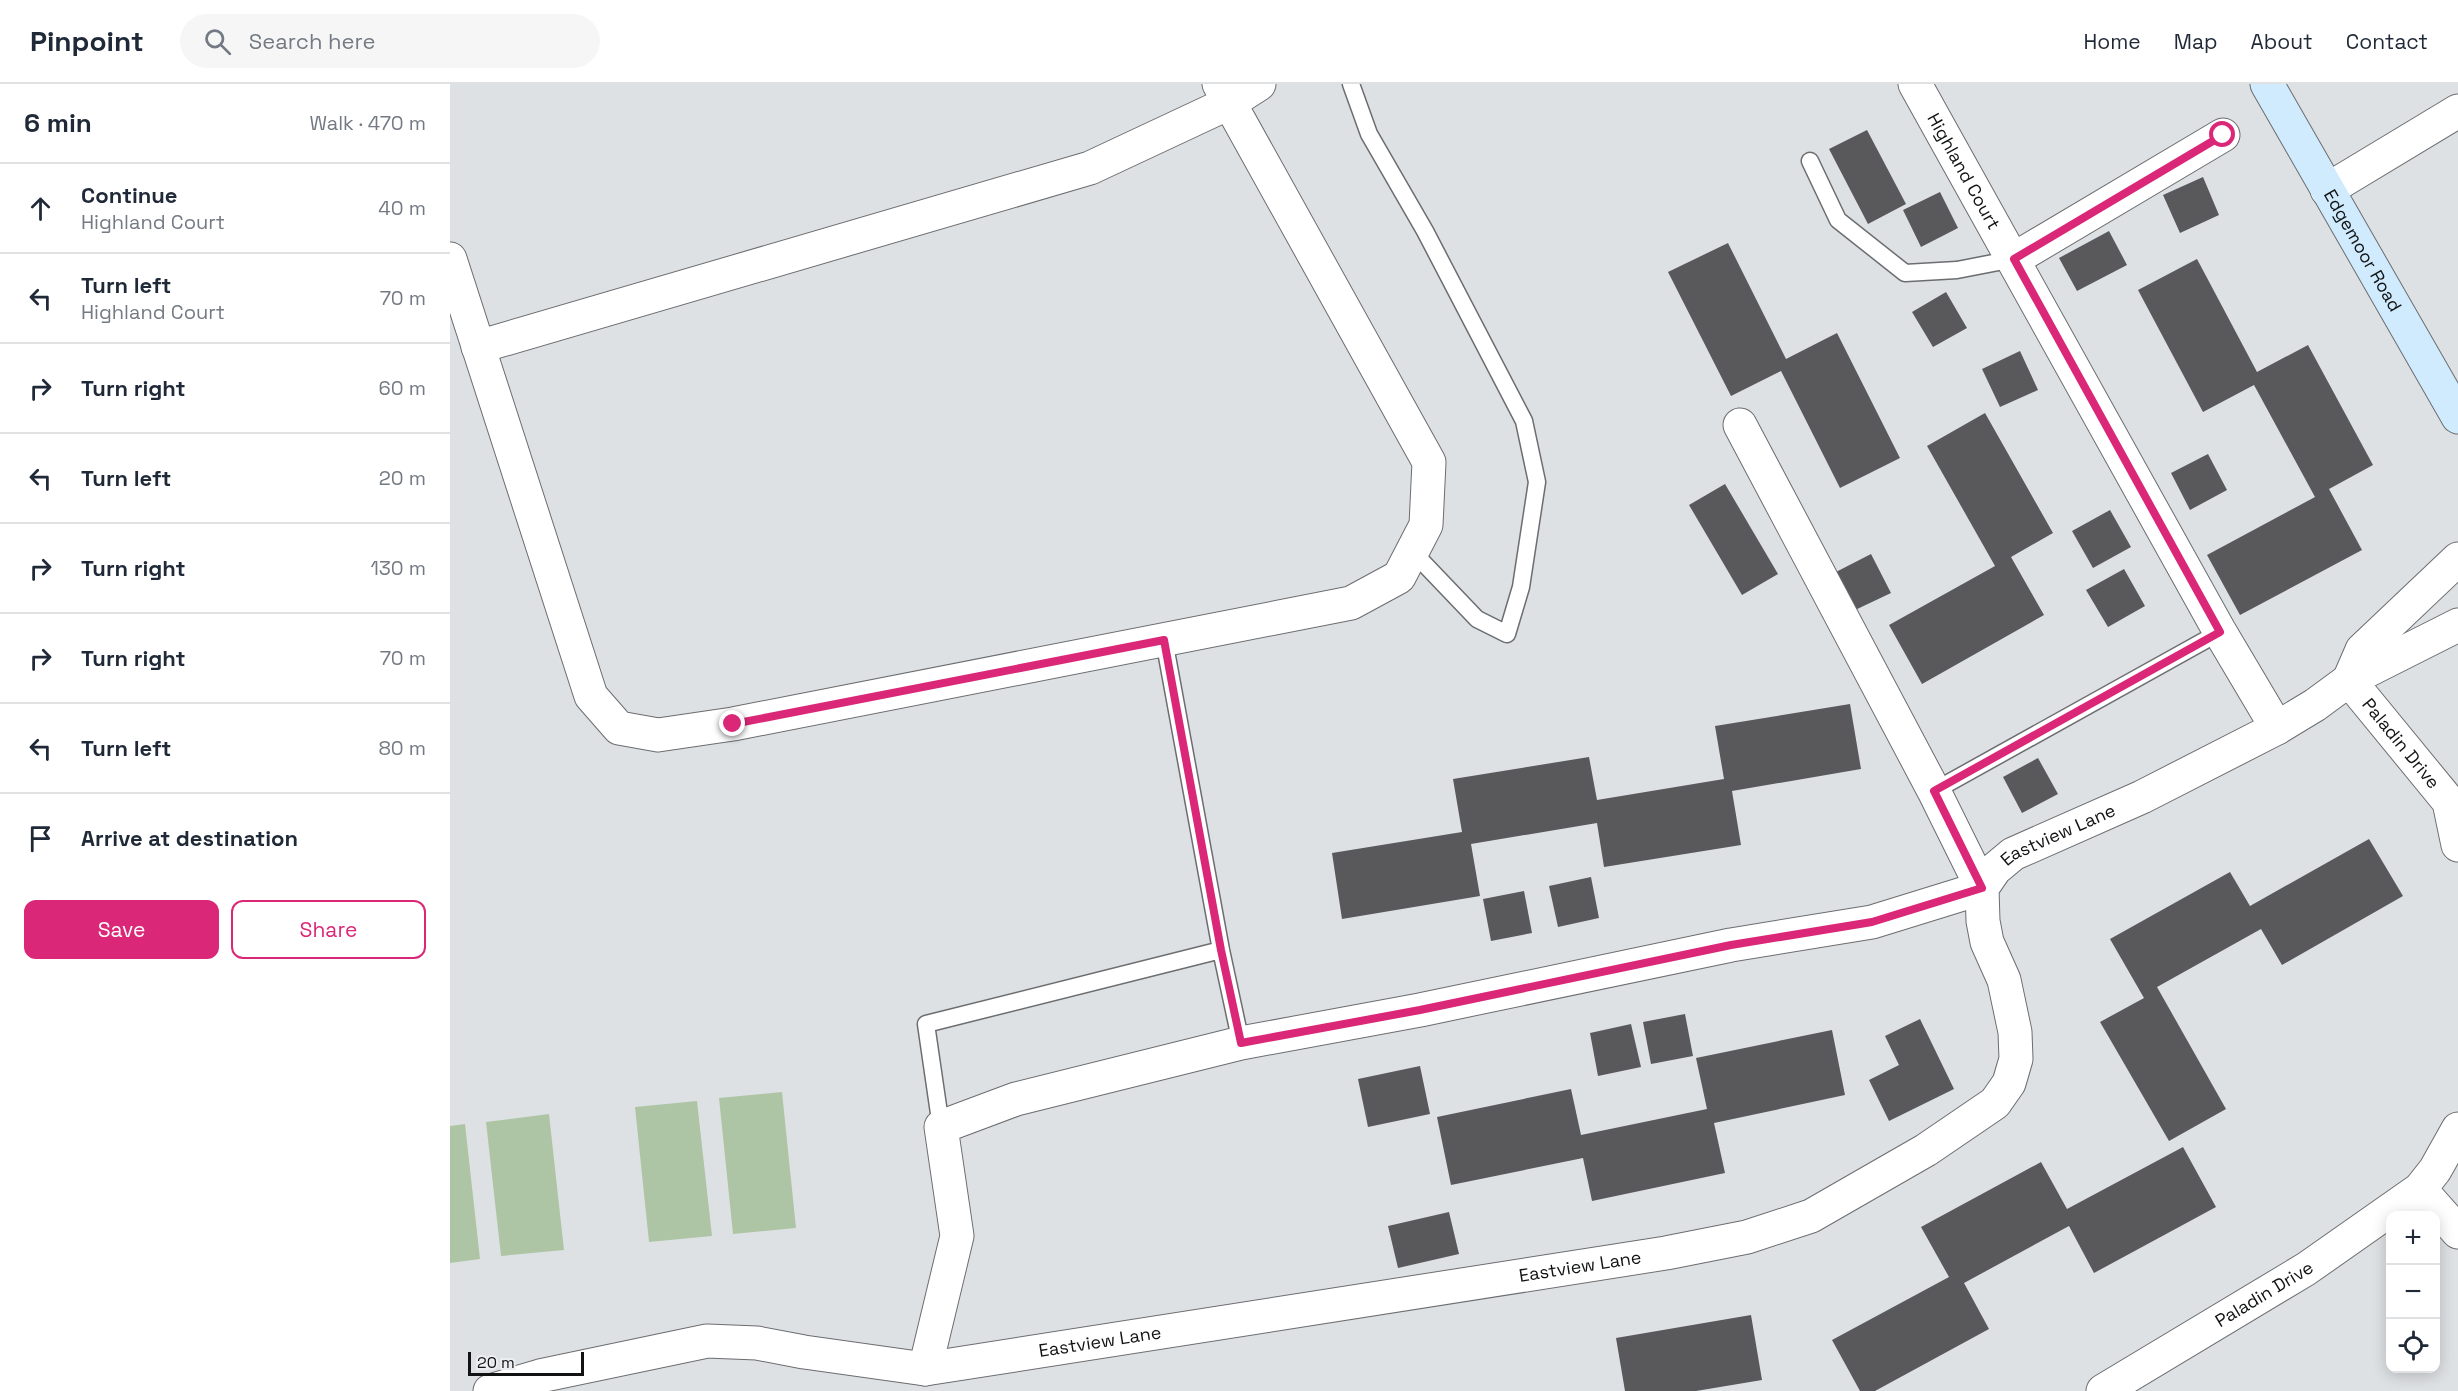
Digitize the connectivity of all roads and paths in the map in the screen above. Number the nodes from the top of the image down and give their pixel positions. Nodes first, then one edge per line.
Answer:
1 (1259, 84) edge
2 (1351, 84) edge
3 (1916, 84) edge
4 (2267, 84) edge
5 (1225, 93) edge
6 (2458, 111) edge
7 (2223, 135) dead end
8 (1810, 161) dead end
9 (2327, 190) junction
10 (450, 259) edge
11 (2014, 259) junction
12 (478, 347) junction
13 (2458, 417) edge
14 (1740, 425) dead end
15 (1412, 551) junction
16 (2458, 559) edge
17 (2458, 625) edge
18 (2220, 632) junction
19 (1164, 640) junction
20 (2349, 680) junction
21 (2277, 728) junction
22 (1934, 791) junction
23 (2458, 845) edge
24 (1982, 888) junction
25 (1221, 950) junction
26 (1241, 1043) junction
27 (941, 1127) junction
28 (2458, 1129) edge
29 (2420, 1189) junction
30 (2458, 1232) edge
31 (925, 1369) junction
32 (490, 1391) edge
33 (2103, 1391) edge

1 - 5 street
2 - 15 lane
3 - 11 street, Highland Court
4 - 9 main road, Edgemoor Road
5 - 12 street
5 - 15 street
6 - 9 street
7 - 11 street
8 - 11 lane
9 - 13 main road, Edgemoor Road
10 - 12 street
11 - 18 street, Highland Court
12 - 19 street
14 - 22 street
15 - 19 street
16 - 20 street
17 - 20 street, Eastview Lane
18 - 21 street, Highland Court
18 - 22 lane
19 - 25 lane
20 - 21 street, Eastview Lane
20 - 23 street, Paladin Drive
21 - 24 street, Eastview Lane
22 - 24 street
24 - 26 street
24 - 31 street, Eastview Lane
25 - 26 lane
25 - 27 lane
26 - 27 street
27 - 31 street
28 - 29 street, Paladin Drive
29 - 30 street
29 - 33 street, Paladin Drive
31 - 32 street, Eastview Lane

